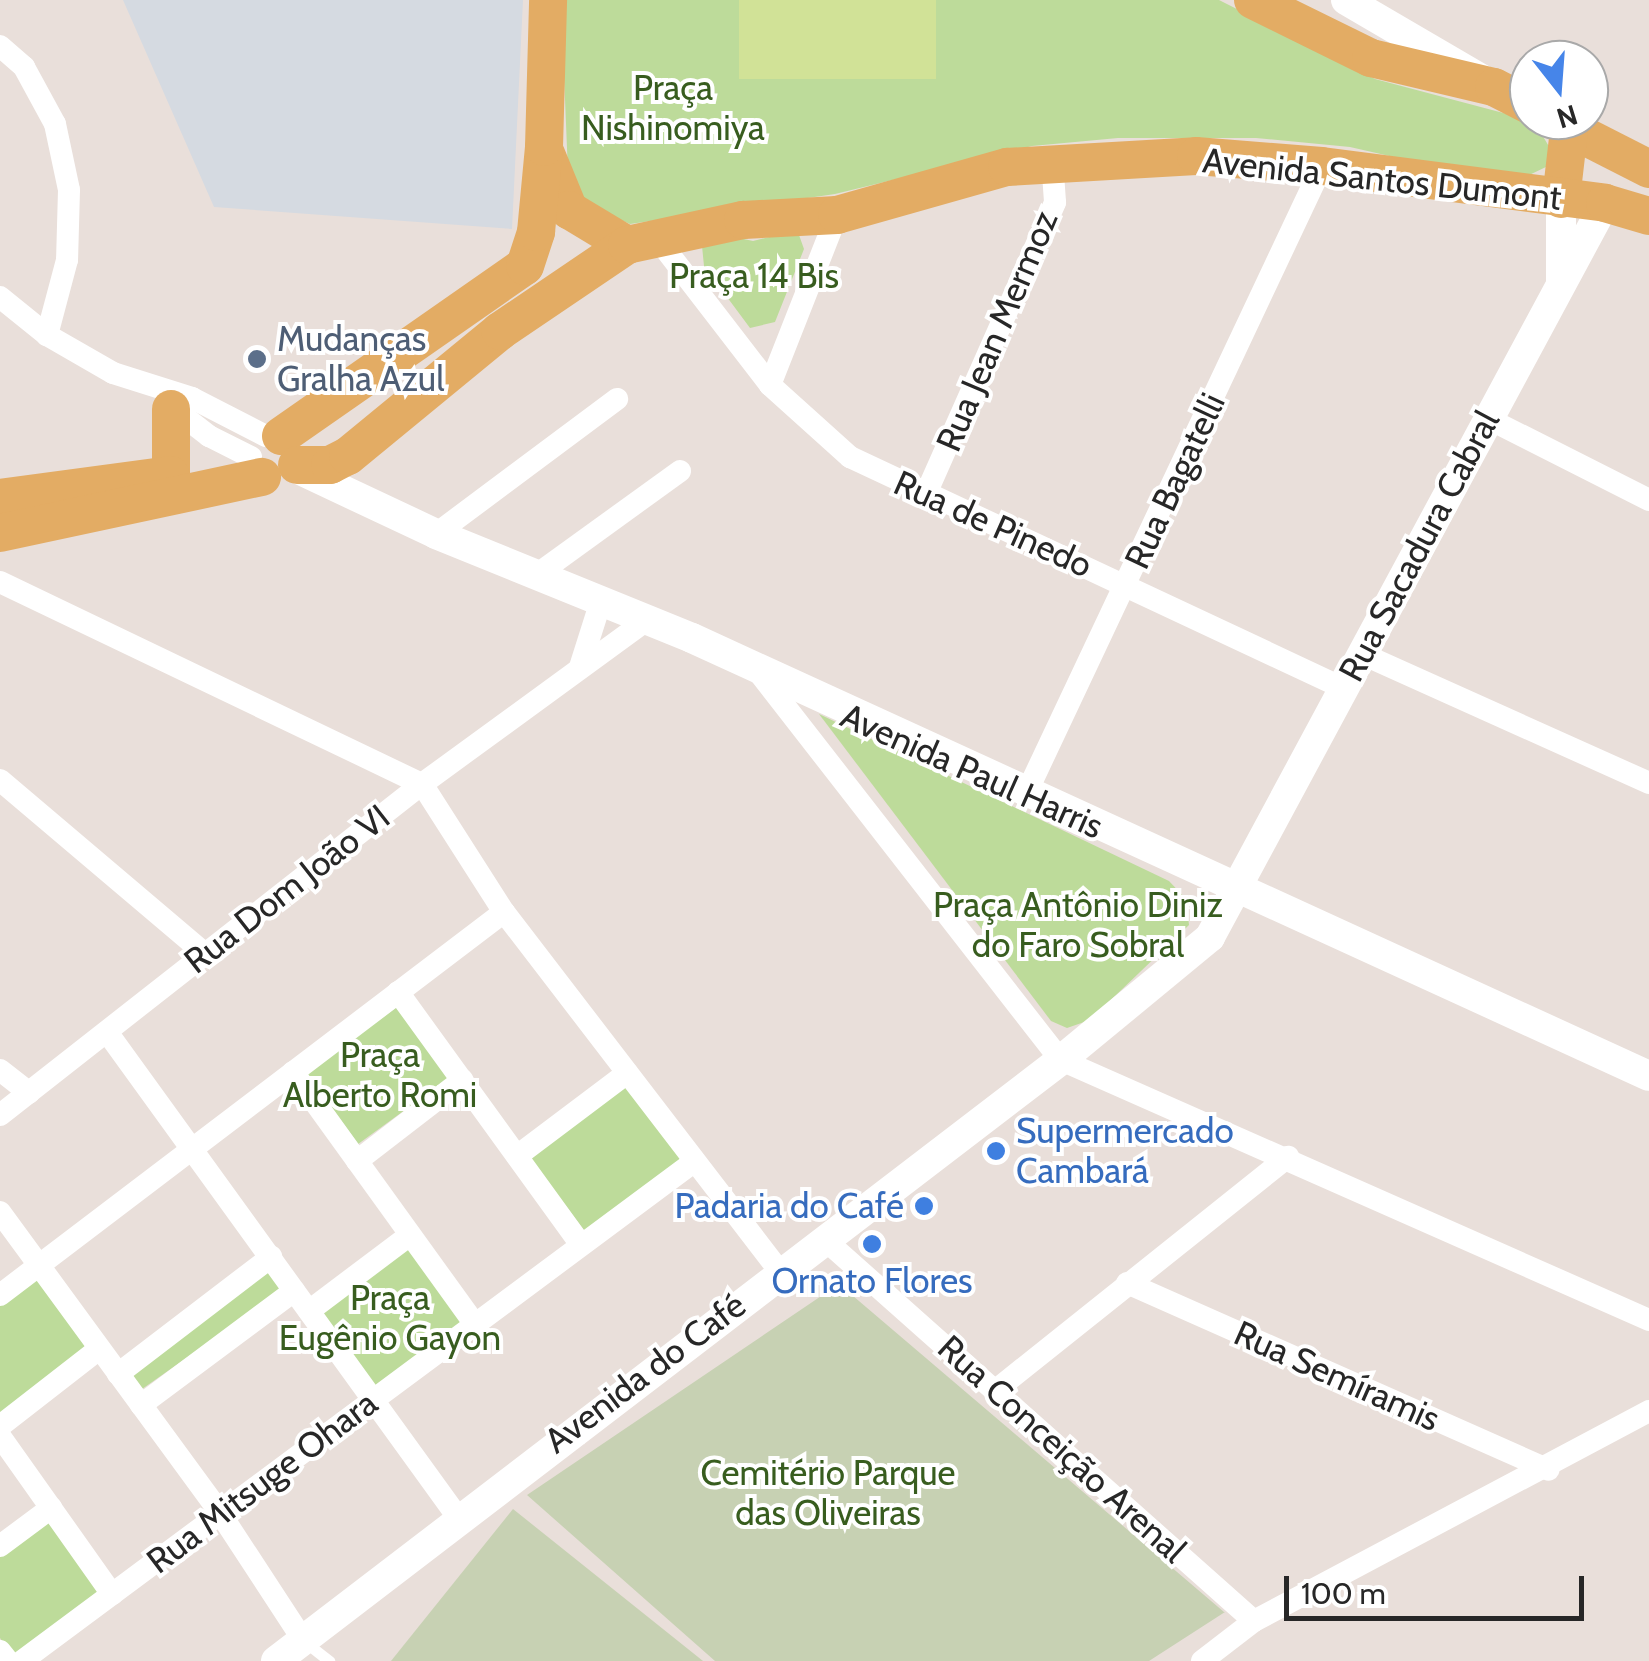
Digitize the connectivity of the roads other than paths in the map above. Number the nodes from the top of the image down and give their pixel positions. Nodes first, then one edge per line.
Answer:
1 (548, 0) edge
2 (1253, 0) edge
3 (1346, 0) edge
4 (0, 46) edge
5 (1494, 88) junction
6 (1509, 95) edge
7 (1561, 140) edge
8 (1591, 140) edge
9 (544, 147) junction
10 (1052, 162) junction
11 (1322, 166) junction
12 (1649, 169) edge
13 (1561, 199) junction
14 (1631, 202) edge
15 (837, 215) junction
16 (641, 241) junction
17 (1561, 284) junction
18 (0, 297) edge
19 (478, 300) junction
20 (500, 331) junction
21 (47, 335) junction
22 (770, 385) junction
23 (617, 399) dead end
24 (167, 401) junction
25 (1487, 418) junction
26 (272, 458) junction
27 (680, 471) dead end
28 (171, 474) junction
29 (925, 496) junction
30 (0, 498) edge
31 (1649, 500) edge
32 (0, 534) edge
33 (436, 534) junction
34 (535, 576) junction
35 (0, 582) edge
36 (1126, 585) junction
37 (600, 604) junction
38 (644, 622) junction
39 (1360, 653) junction
40 (578, 670) junction
41 (760, 674) junction
42 (1343, 688) junction
43 (0, 780) edge
44 (1649, 783) edge
45 (422, 784) junction
46 (1026, 796) junction
47 (1239, 891) junction
48 (504, 912) junction
49 (204, 953) junction
50 (398, 992) junction
51 (107, 1032) junction
52 (1061, 1060) junction
53 (0, 1070) edge
54 (293, 1072) junction
55 (627, 1073) junction
56 (1649, 1076) edge
57 (462, 1080) junction
58 (28, 1094) junction
59 (0, 1115) edge
60 (194, 1148) junction
61 (517, 1156) junction
62 (1288, 1157) junction
63 (357, 1161) junction
64 (695, 1161) junction
65 (0, 1212) edge
66 (410, 1234) junction
67 (824, 1239) junction
68 (581, 1245) junction
69 (271, 1257) junction
70 (38, 1266) junction
71 (779, 1272) junction
72 (1126, 1283) junction
73 (294, 1291) junction
74 (0, 1295) edge
75 (309, 1311) junction
76 (1649, 1320) edge
77 (474, 1324) junction
78 (99, 1349) junction
79 (118, 1374) junction
80 (996, 1390) junction
81 (372, 1400) junction
82 (141, 1405) junction
83 (1649, 1411) edge
84 (0, 1426) edge
85 (0, 1436) edge
86 (1548, 1470) junction
87 (51, 1508) junction
88 (220, 1513) junction
89 (458, 1516) junction
90 (0, 1546) edge
91 (112, 1594) junction
92 (1254, 1621) junction
93 (304, 1640) junction
94 (0, 1651) edge
95 (8, 1661) edge
96 (22, 1661) edge
97 (276, 1661) edge
98 (329, 1661) edge
99 (1202, 1661) edge

1 - 9 main road
2 - 5 main road
3 - 5 street
4 - 21 street
5 - 6 main road
7 - 13 main road
8 - 12 main road, Avenida Santos Dumont
9 - 16 main road
9 - 19 main road
10 - 11 main road, Avenida Santos Dumont
10 - 15 main road, Avenida Santos Dumont
10 - 29 street, Rua Jean Mermoz
11 - 13 main road, Avenida Santos Dumont
11 - 36 street, Rua Bagatelli
13 - 14 main road, Avenida Santos Dumont
13 - 17 street
14 - 17 street, Rua Sacadura Cabral
15 - 16 main road, Avenida Santos Dumont
15 - 22 street
16 - 20 main road, Avenida Santos Dumont
16 - 22 street, Rua de Pinedo
17 - 25 street, Rua Sacadura Cabral
18 - 21 street
19 - 20 main road
19 - 26 main road
20 - 26 main road, Avenida Santos Dumont
21 - 24 street
22 - 29 street, Rua de Pinedo
23 - 33 street
24 - 26 street
24 - 28 main road
25 - 31 street
25 - 39 street, Rua Sacadura Cabral
26 - 28 main road
26 - 32 main road
26 - 33 street, Avenida Paul Harris
27 - 34 street
28 - 30 main road
29 - 36 street, Rua de Pinedo
33 - 34 street, Avenida Paul Harris
34 - 37 street, Avenida Paul Harris
35 - 45 street
36 - 42 street, Rua de Pinedo
36 - 46 street, Rua Bagatelli
37 - 38 street, Avenida Paul Harris
37 - 40 street
38 - 40 street, Rua Dom João VI
38 - 41 street, Avenida Paul Harris
39 - 42 street, Rua Sacadura Cabral
39 - 44 street
40 - 45 street, Rua Dom João VI
41 - 46 street, Avenida Paul Harris
41 - 52 street
42 - 47 street, Rua Sacadura Cabral
43 - 49 street
45 - 48 street
45 - 49 street, Rua Dom João VI
46 - 47 street, Avenida Paul Harris
47 - 52 street, Avenida do Café
47 - 56 street, Avenida Paul Harris
48 - 50 street
48 - 55 street
49 - 51 street, Rua Dom João VI
50 - 54 street
50 - 57 street
51 - 58 street, Rua Dom João VI
51 - 60 street
52 - 62 street
52 - 67 street, Avenida do Café
53 - 58 street
54 - 60 street
54 - 63 street
55 - 61 street
55 - 64 street
57 - 61 street
57 - 63 street
58 - 59 street, Rua Dom João VI
60 - 69 street
60 - 70 street
61 - 68 street
62 - 72 street
62 - 76 street
63 - 66 street
64 - 68 street, Rua Mitsuge Ohara
64 - 71 street
65 - 70 street
66 - 75 street
66 - 77 street
67 - 71 street, Avenida do Café
67 - 80 street, Rua Conceição Arenal
68 - 77 street, Rua Mitsuge Ohara
69 - 73 street
69 - 79 street
70 - 74 street
70 - 78 street
71 - 89 street, Avenida do Café
72 - 80 street
72 - 86 street, Rua Semíramis
73 - 75 street
73 - 82 street
75 - 81 street
77 - 81 street, Rua Mitsuge Ohara
78 - 79 street
78 - 84 street
79 - 82 street
80 - 92 street, Rua Conceição Arenal
81 - 88 street, Rua Mitsuge Ohara
81 - 89 street
82 - 88 street
83 - 86 street
85 - 87 street
86 - 92 street
87 - 90 street
87 - 91 street
88 - 91 street, Rua Mitsuge Ohara
88 - 93 street
89 - 93 street, Avenida do Café
91 - 96 street, Rua Mitsuge Ohara
92 - 99 street
93 - 97 street, Avenida do Café
93 - 98 lane
94 - 95 street

